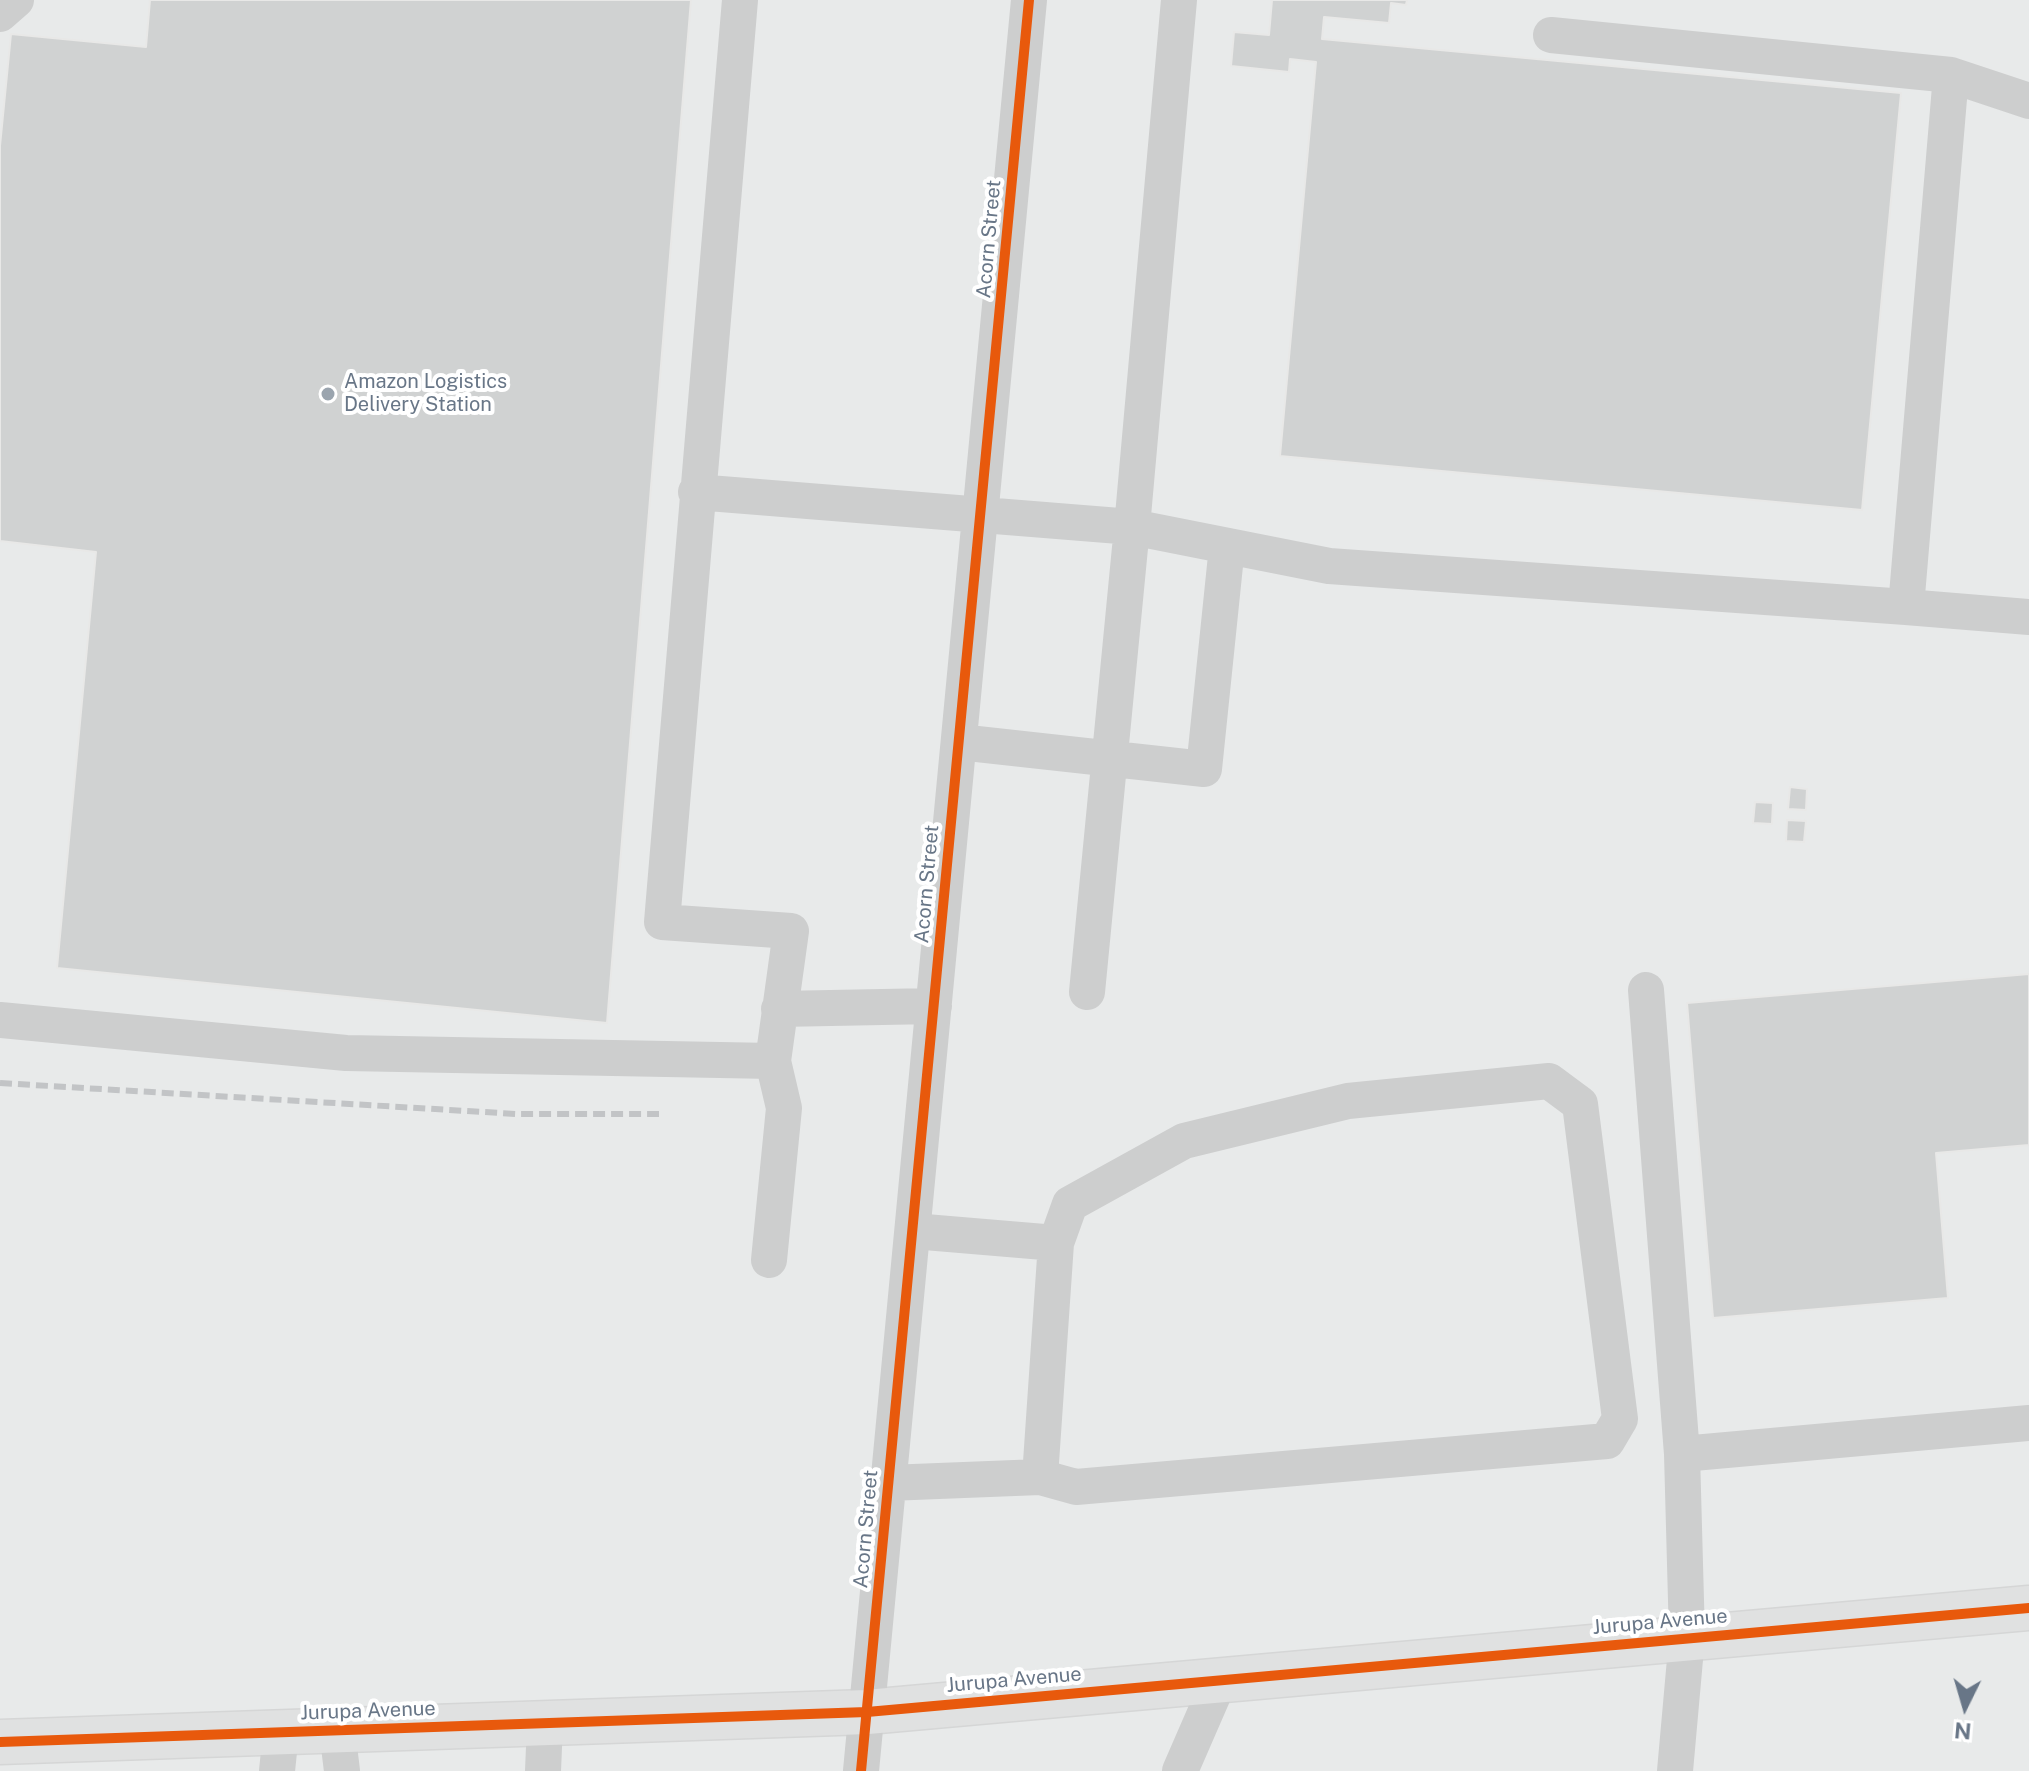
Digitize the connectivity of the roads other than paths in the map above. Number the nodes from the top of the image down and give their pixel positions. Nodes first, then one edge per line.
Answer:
1 (16, 0) edge
2 (740, 0) edge
3 (1029, 0) edge
4 (1179, 0) edge
5 (0, 14) edge
6 (1551, 35) dead end
7 (1951, 75) junction
8 (2029, 101) edge
9 (696, 492) junction
10 (980, 516) junction
11 (1132, 527) junction
12 (1227, 546) junction
13 (1906, 607) junction
14 (2029, 617) edge
15 (959, 742) junction
16 (1110, 759) junction
17 (1646, 990) dead end
18 (1087, 992) dead end
19 (934, 1006) junction
20 (779, 1009) junction
21 (0, 1020) edge
22 (773, 1061) junction
23 (913, 1231) junction
24 (1056, 1243) junction
25 (769, 1260) dead end
26 (2029, 1423) edge
27 (1682, 1454) junction
28 (1040, 1477) junction
29 (888, 1483) junction
30 (2029, 1608) edge
31 (1687, 1637) junction
32 (1220, 1679) junction
33 (867, 1712) junction
34 (545, 1723) junction
35 (0, 1742) edge
36 (340, 1750) edge
37 (279, 1751) edge
38 (543, 1771) edge
39 (861, 1771) edge
40 (1180, 1771) edge
41 (1675, 1771) edge

1 - 5 street
2 - 9 street
3 - 10 street, Acorn Street
4 - 11 street
6 - 7 street
7 - 8 street
7 - 13 street
9 - 10 street
9 - 20 street
10 - 11 street
10 - 15 street, Acorn Street
11 - 12 street
11 - 16 street
12 - 13 street
12 - 16 street
13 - 14 street
15 - 16 street
15 - 19 street, Acorn Street
16 - 18 street
17 - 27 street
19 - 20 street
19 - 23 street, Acorn Street
20 - 22 street
21 - 22 street
22 - 25 street
23 - 24 street
23 - 29 street, Acorn Street
24 - 28 street
24 - 28 street
26 - 27 street
27 - 31 street
28 - 29 street
29 - 33 street, Acorn Street
30 - 31 main road, Jurupa Avenue
31 - 32 main road, Jurupa Avenue
31 - 41 street
32 - 33 main road, Jurupa Avenue
32 - 40 street
33 - 34 main road, Jurupa Avenue
33 - 39 street, Acorn Street
34 - 36 main road, Jurupa Avenue
34 - 38 street
35 - 37 main road, Jurupa Avenue
36 - 37 main road, Jurupa Avenue

